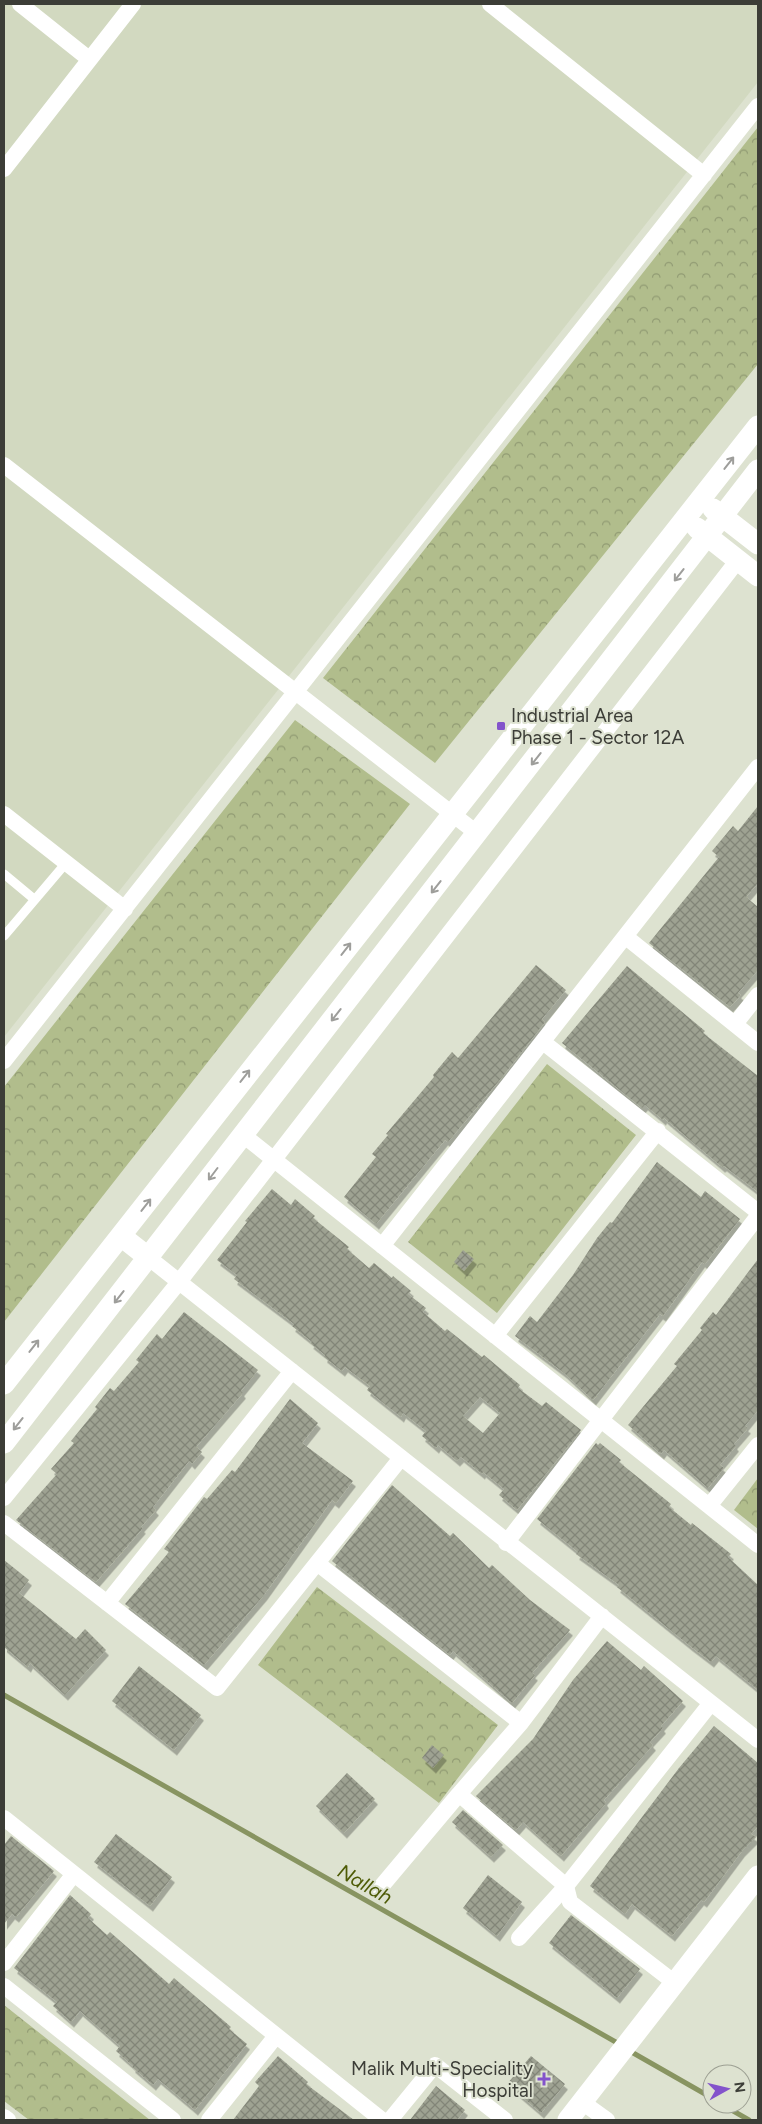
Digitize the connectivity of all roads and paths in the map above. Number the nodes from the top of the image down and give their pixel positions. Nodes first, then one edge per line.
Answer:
1 (20, 4) edge
2 (133, 4) edge
3 (490, 4) edge
4 (90, 59) junction
5 (758, 106) edge
6 (4, 169) edge
7 (704, 175) junction
8 (758, 426) edge
9 (4, 465) edge
10 (758, 470) edge
11 (700, 499) junction
12 (724, 516) junction
13 (685, 519) junction
14 (709, 537) junction
15 (754, 537) edge
16 (738, 560) junction
17 (758, 576) edge
18 (296, 693) junction
19 (758, 767) edge
20 (4, 814) edge
21 (452, 814) junction
22 (478, 834) junction
23 (66, 863) junction
24 (4, 874) edge
25 (34, 899) junction
26 (125, 909) junction
27 (4, 936) edge
28 (626, 937) junction
29 (758, 995) edge
30 (735, 1024) junction
31 (543, 1042) junction
32 (758, 1043) edge
33 (4, 1060) edge
34 (658, 1131) junction
35 (243, 1135) junction
36 (272, 1159) junction
37 (758, 1214) edge
38 (121, 1236) junction
39 (382, 1246) junction
40 (149, 1258) junction
41 (178, 1282) junction
42 (495, 1336) junction
43 (292, 1371) junction
44 (4, 1384) edge
45 (599, 1421) junction
46 (4, 1443) edge
47 (758, 1445) edge
48 (402, 1458) junction
49 (4, 1498) edge
50 (709, 1506) junction
51 (4, 1522) edge
52 (506, 1543) junction
53 (758, 1545) edge
54 (316, 1562) junction
55 (107, 1603) junction
56 (602, 1616) junction
57 (711, 1703) junction
58 (521, 1723) junction
59 (758, 1740) edge
60 (459, 1794) junction
61 (4, 1818) edge
62 (74, 1874) junction
63 (758, 1876) edge
64 (566, 1886) junction
65 (380, 1888) dead end
66 (519, 1938) dead end
67 (4, 1963) edge
68 (675, 1983) junction
69 (4, 1986) edge
70 (276, 2036) junction
71 (582, 2102) junction
72 (4, 2117) edge
73 (8, 2120) edge
74 (173, 2120) edge
75 (209, 2120) edge
76 (382, 2120) edge
77 (390, 2120) edge
78 (505, 2120) edge
79 (568, 2120) edge
80 (607, 2120) edge

1 - 4 street
2 - 4 street
3 - 7 street
4 - 6 street
5 - 7 street
7 - 18 street
11 -> 8 street
9 - 18 street
10 - 12 street
11 - 12 street
11 - 13 street
12 - 14 street
12 - 15 street
13 - 14 street
13 - 21 street
14 - 16 street
14 -> 22 street
16 - 17 street
16 - 36 street
18 - 21 street
18 - 26 street
19 - 28 street
20 - 23 street
21 - 22 street
38 -> 21 street
22 -> 35 street
23 - 25 lane
23 - 26 street
24 - 25 lane
25 - 27 lane
26 - 33 street
28 - 30 street
28 - 31 street
29 - 30 street
30 - 32 street
31 - 34 street
31 - 39 street
34 - 37 street
34 - 42 street
35 - 36 street
35 -> 40 street
36 - 39 street
36 - 41 street
37 - 45 street
38 - 40 street
44 -> 38 street
39 - 42 street
40 - 41 street
40 -> 46 street
41 - 43 street
41 - 49 street
42 - 45 street
43 - 48 street
43 - 55 street
45 - 50 street
45 - 52 street
47 - 50 street
48 - 52 street
48 - 54 street
50 - 53 street
51 - 55 street
52 - 56 street
54 - 55 street
54 - 58 street
56 - 57 street
56 - 58 street
57 - 59 street
57 - 64 street
58 - 60 street
60 - 64 street
60 - 65 street
61 - 62 street
62 - 67 street
62 - 70 street
63 - 68 street
64 - 66 street
64 - 68 street
68 - 71 street
69 - 74 street
70 - 75 street
70 - 76 street
71 - 79 street
71 - 80 street
72 - 73 street
77 - 78 street

